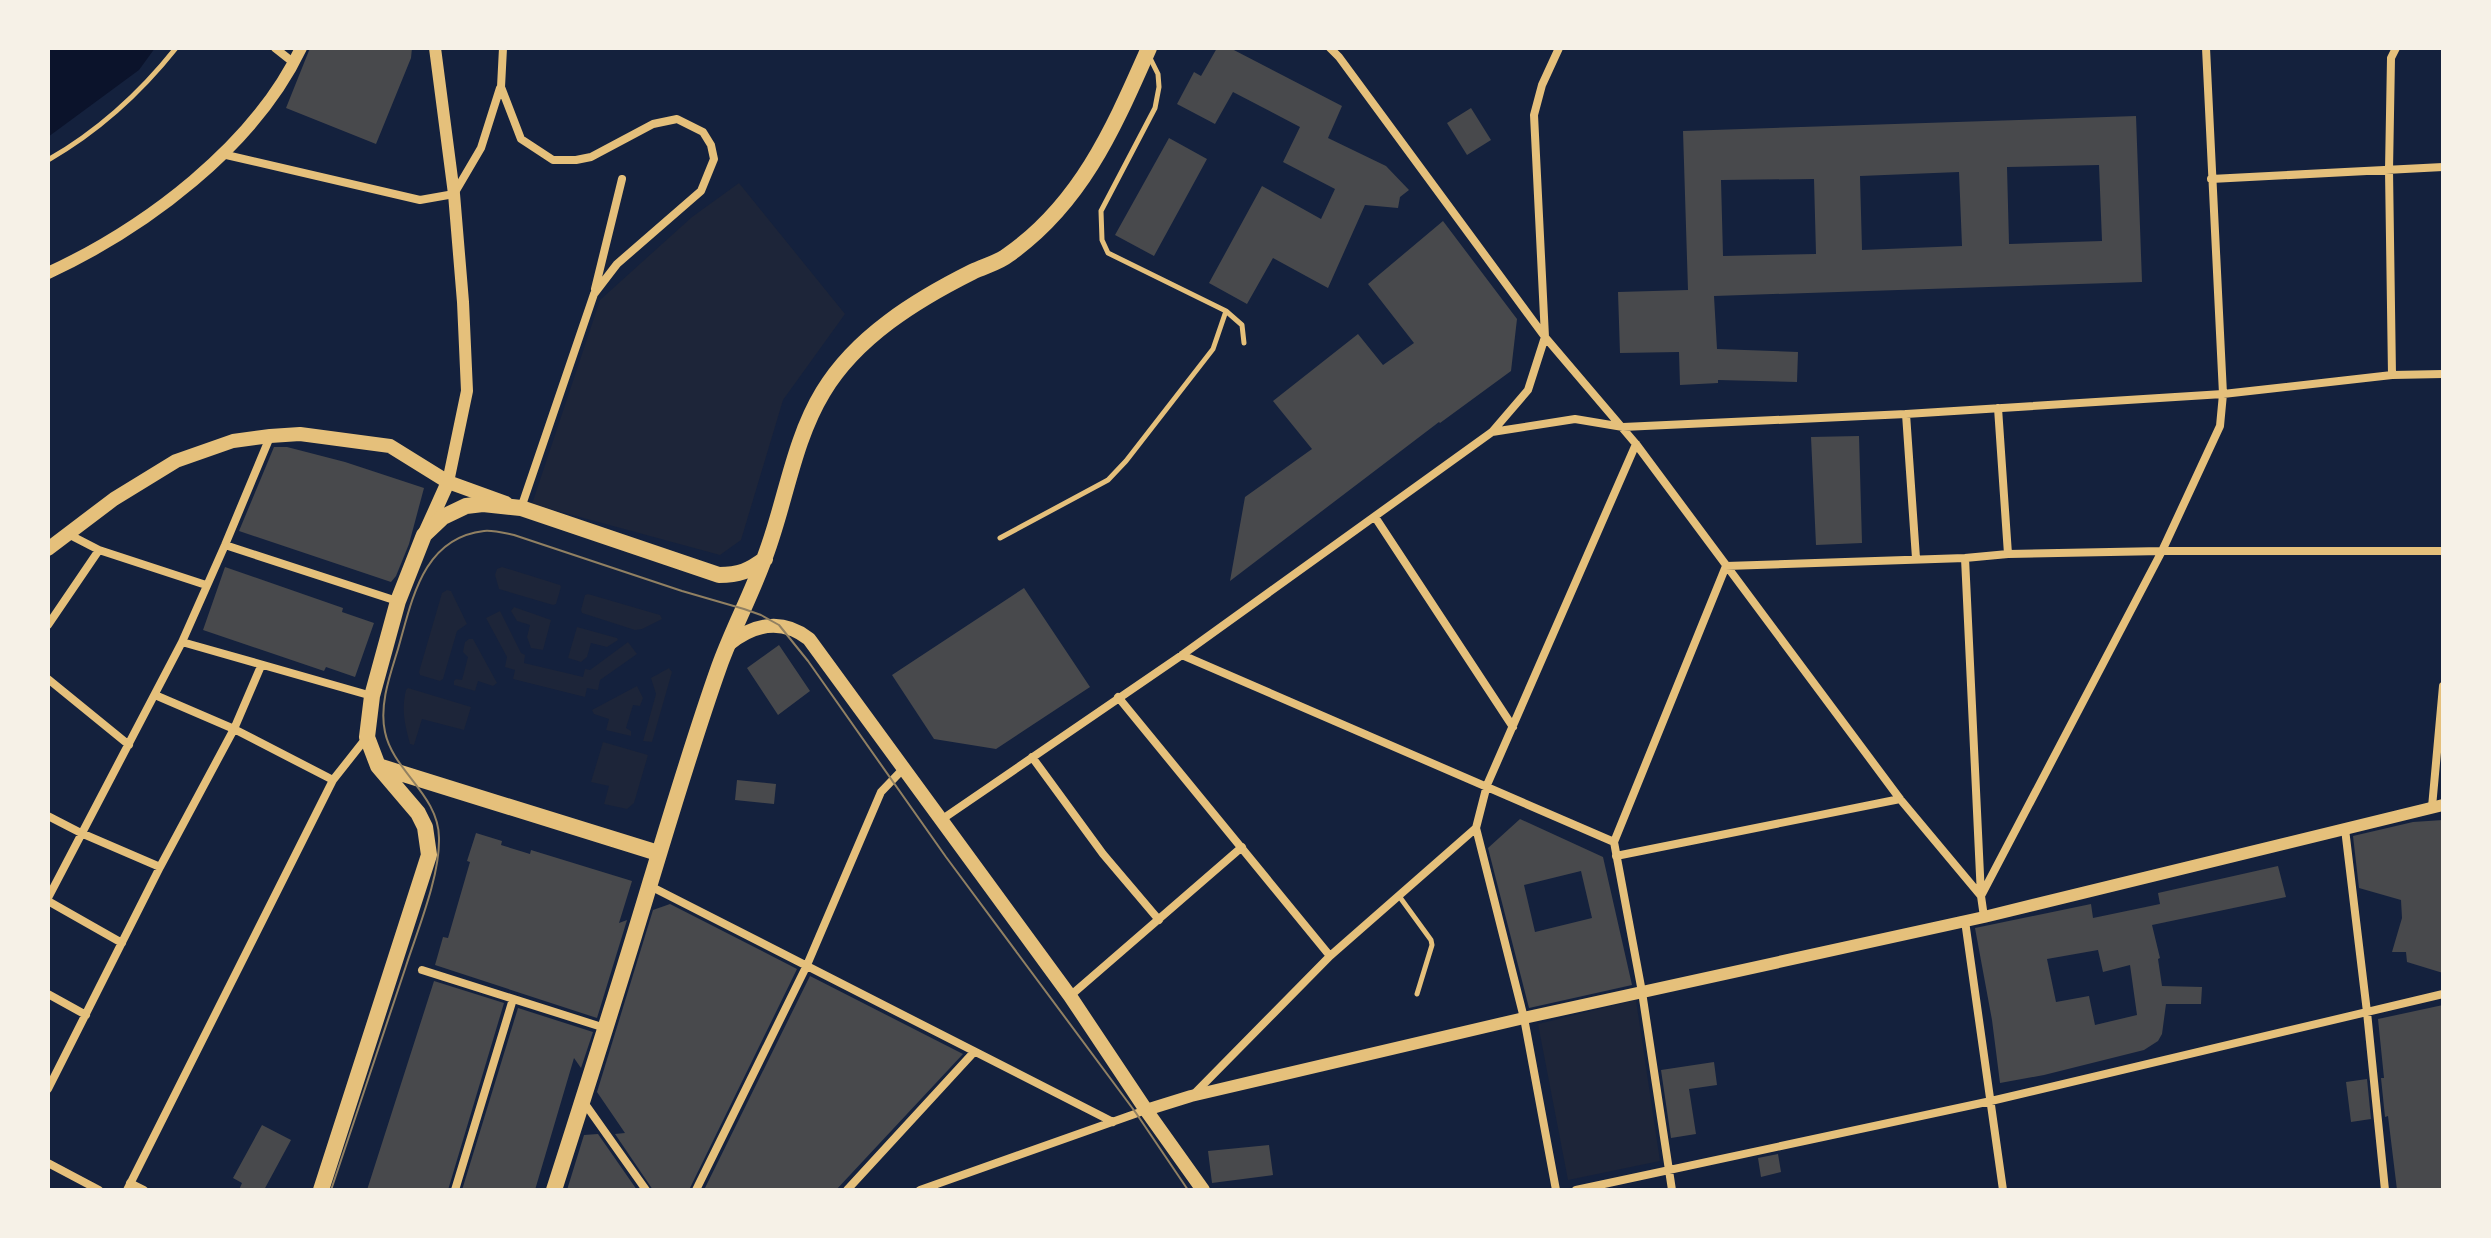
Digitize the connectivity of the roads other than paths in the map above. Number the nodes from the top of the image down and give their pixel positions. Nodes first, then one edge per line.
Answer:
1 (176, 48) edge
2 (275, 48) edge
3 (301, 48) edge
4 (435, 48) edge
5 (503, 48) edge
6 (1330, 48) edge
7 (1559, 48) edge
8 (2206, 48) edge
9 (2396, 48) edge
10 (1148, 50) edge
11 (294, 63) junction
12 (501, 87) junction
13 (222, 154) junction
14 (48, 160) edge
15 (2443, 167) edge
16 (2389, 170) junction
17 (622, 179) dead end
18 (2211, 179) junction
19 (454, 194) junction
20 (48, 273) edge
21 (594, 294) junction
22 (1226, 311) junction
23 (1545, 337) junction
24 (1244, 343) dead end
25 (2443, 374) edge
26 (2392, 375) junction
27 (2223, 394) junction
28 (1998, 408) junction
29 (1906, 414) junction
30 (1623, 427) junction
31 (1492, 432) junction
32 (270, 436) junction
33 (1636, 444) junction
34 (448, 482) junction
35 (521, 508) junction
36 (1375, 517) junction
37 (67, 534) junction
38 (424, 535) junction
39 (1000, 538) dead end
40 (225, 545) junction
41 (48, 549) edge
42 (99, 550) junction
43 (2162, 551) junction
44 (2443, 551) edge
45 (2008, 554) junction
46 (1916, 558) junction
47 (1965, 558) junction
48 (765, 559) junction
49 (1726, 566) junction
50 (206, 585) junction
51 (398, 601) junction
52 (48, 625) edge
53 (182, 642) junction
54 (729, 644) junction
55 (1182, 655) junction
56 (261, 666) junction
57 (48, 679) edge
58 (2443, 686) edge
59 (155, 695) junction
60 (372, 696) junction
61 (1118, 697) junction
62 (1513, 727) junction
63 (234, 729) junction
64 (367, 737) junction
65 (129, 745) junction
66 (1032, 757) junction
67 (378, 766) junction
68 (904, 768) junction
69 (333, 780) junction
70 (1487, 785) junction
71 (1900, 799) junction
72 (2438, 806) edge
73 (48, 816) edge
74 (941, 820) junction
75 (1476, 828) junction
76 (2345, 829) junction
77 (81, 833) junction
78 (1614, 842) junction
79 (1242, 847) junction
80 (658, 853) junction
81 (1616, 856) junction
82 (160, 867) junction
83 (650, 885) junction
84 (1399, 895) junction
85 (1981, 896) junction
86 (48, 900) edge
87 (1984, 917) junction
88 (1159, 920) junction
89 (1965, 921) junction
90 (122, 943) junction
91 (1330, 956) junction
92 (807, 965) junction
93 (422, 970) dead end
94 (1642, 992) junction
95 (48, 994) edge
96 (1417, 994) dead end
97 (2443, 994) edge
98 (1070, 996) junction
99 (513, 999) junction
100 (2367, 1012) junction
101 (86, 1015) junction
102 (1524, 1018) junction
103 (605, 1028) junction
104 (974, 1052) junction
105 (48, 1089) edge
106 (1191, 1096) junction
107 (582, 1101) junction
108 (1991, 1101) junction
109 (1146, 1110) junction
110 (1113, 1122) junction
111 (48, 1163) edge
112 (1669, 1170) junction
113 (129, 1186) edge
114 (99, 1190) edge
115 (144, 1190) edge
116 (321, 1190) edge
117 (455, 1190) edge
118 (554, 1190) edge
119 (646, 1190) edge
120 (696, 1190) edge
121 (847, 1190) edge
122 (920, 1190) edge
123 (1203, 1190) edge
124 (1556, 1190) edge
125 (1576, 1190) edge
126 (1672, 1190) edge
127 (2003, 1190) edge
128 (2385, 1190) edge

1 - 14 lane
2 - 11 street
3 - 11 street
4 - 19 street
5 - 12 street
6 - 23 street
7 - 23 street
8 - 18 street
9 - 16 street
10 - 22 lane
10 - 48 main road
11 - 13 street
12 - 19 street
12 - 21 street
13 - 19 street
13 - 20 street
15 - 16 street
16 - 18 street
16 - 26 street
17 - 21 street
18 - 27 street
19 - 34 street
21 - 35 street
22 - 24 lane
22 - 39 lane
23 - 30 street
23 - 31 street
25 - 26 street
26 - 27 street
27 - 28 street
27 - 43 street
28 - 29 street
28 - 45 street
29 - 30 street
29 - 46 street
30 - 31 street
30 - 33 street
31 - 36 street
32 - 34 main road
32 - 37 main road
32 - 40 street
33 - 49 street
33 - 62 street
34 - 35 main road
34 - 38 main road
35 - 38 main road
35 - 48 main road
36 - 55 street
36 - 62 street
37 - 41 main road
37 - 42 street
38 - 51 main road
40 - 50 street
40 - 51 street
42 - 50 street
42 - 52 street
43 - 44 street
43 - 45 street
43 - 85 street
45 - 47 street
46 - 47 street
46 - 49 street
47 - 85 street
48 - 54 main road
49 - 71 street
49 - 78 street
50 - 53 street
51 - 60 main road
53 - 56 street
53 - 59 street
54 - 68 main road
54 - 80 main road
55 - 61 street
55 - 70 street
56 - 60 street
56 - 63 street
57 - 65 street
58 - 72 street
59 - 63 street
59 - 65 street
60 - 64 main road
61 - 66 street
61 - 79 street
62 - 70 street
63 - 69 street
63 - 82 street
64 - 67 main road
64 - 69 street
65 - 77 street
66 - 74 street
66 - 88 street
67 - 80 main road
67 - 116 main road
68 - 74 main road
68 - 92 street
69 - 113 street
70 - 75 street
70 - 78 street
71 - 81 street
71 - 85 street
72 - 76 street
73 - 77 street
74 - 98 main road
75 - 84 street
75 - 102 street
76 - 87 street
76 - 100 street
77 - 82 street
77 - 86 street
78 - 81 street
79 - 88 street
79 - 91 street
80 - 83 main road
81 - 94 street
82 - 90 street
83 - 92 street
83 - 103 main road
84 - 91 street
84 - 96 lane
85 - 87 street
86 - 90 street
87 - 89 street
88 - 98 street
89 - 94 street
89 - 108 street
90 - 101 street
91 - 106 street
92 - 104 street
92 - 120 street
93 - 99 street
94 - 102 street
94 - 112 street
95 - 101 street
97 - 100 street
98 - 109 main road
99 - 103 street
99 - 117 street
100 - 108 street
100 - 128 street
101 - 105 street
102 - 106 street
102 - 124 street
103 - 107 main road
104 - 110 street
104 - 121 street
106 - 109 street
107 - 118 main road
107 - 119 street
108 - 112 street
108 - 127 street
109 - 110 street
109 - 123 main road
110 - 122 street
111 - 114 street
112 - 125 street
112 - 126 street
113 - 115 street

